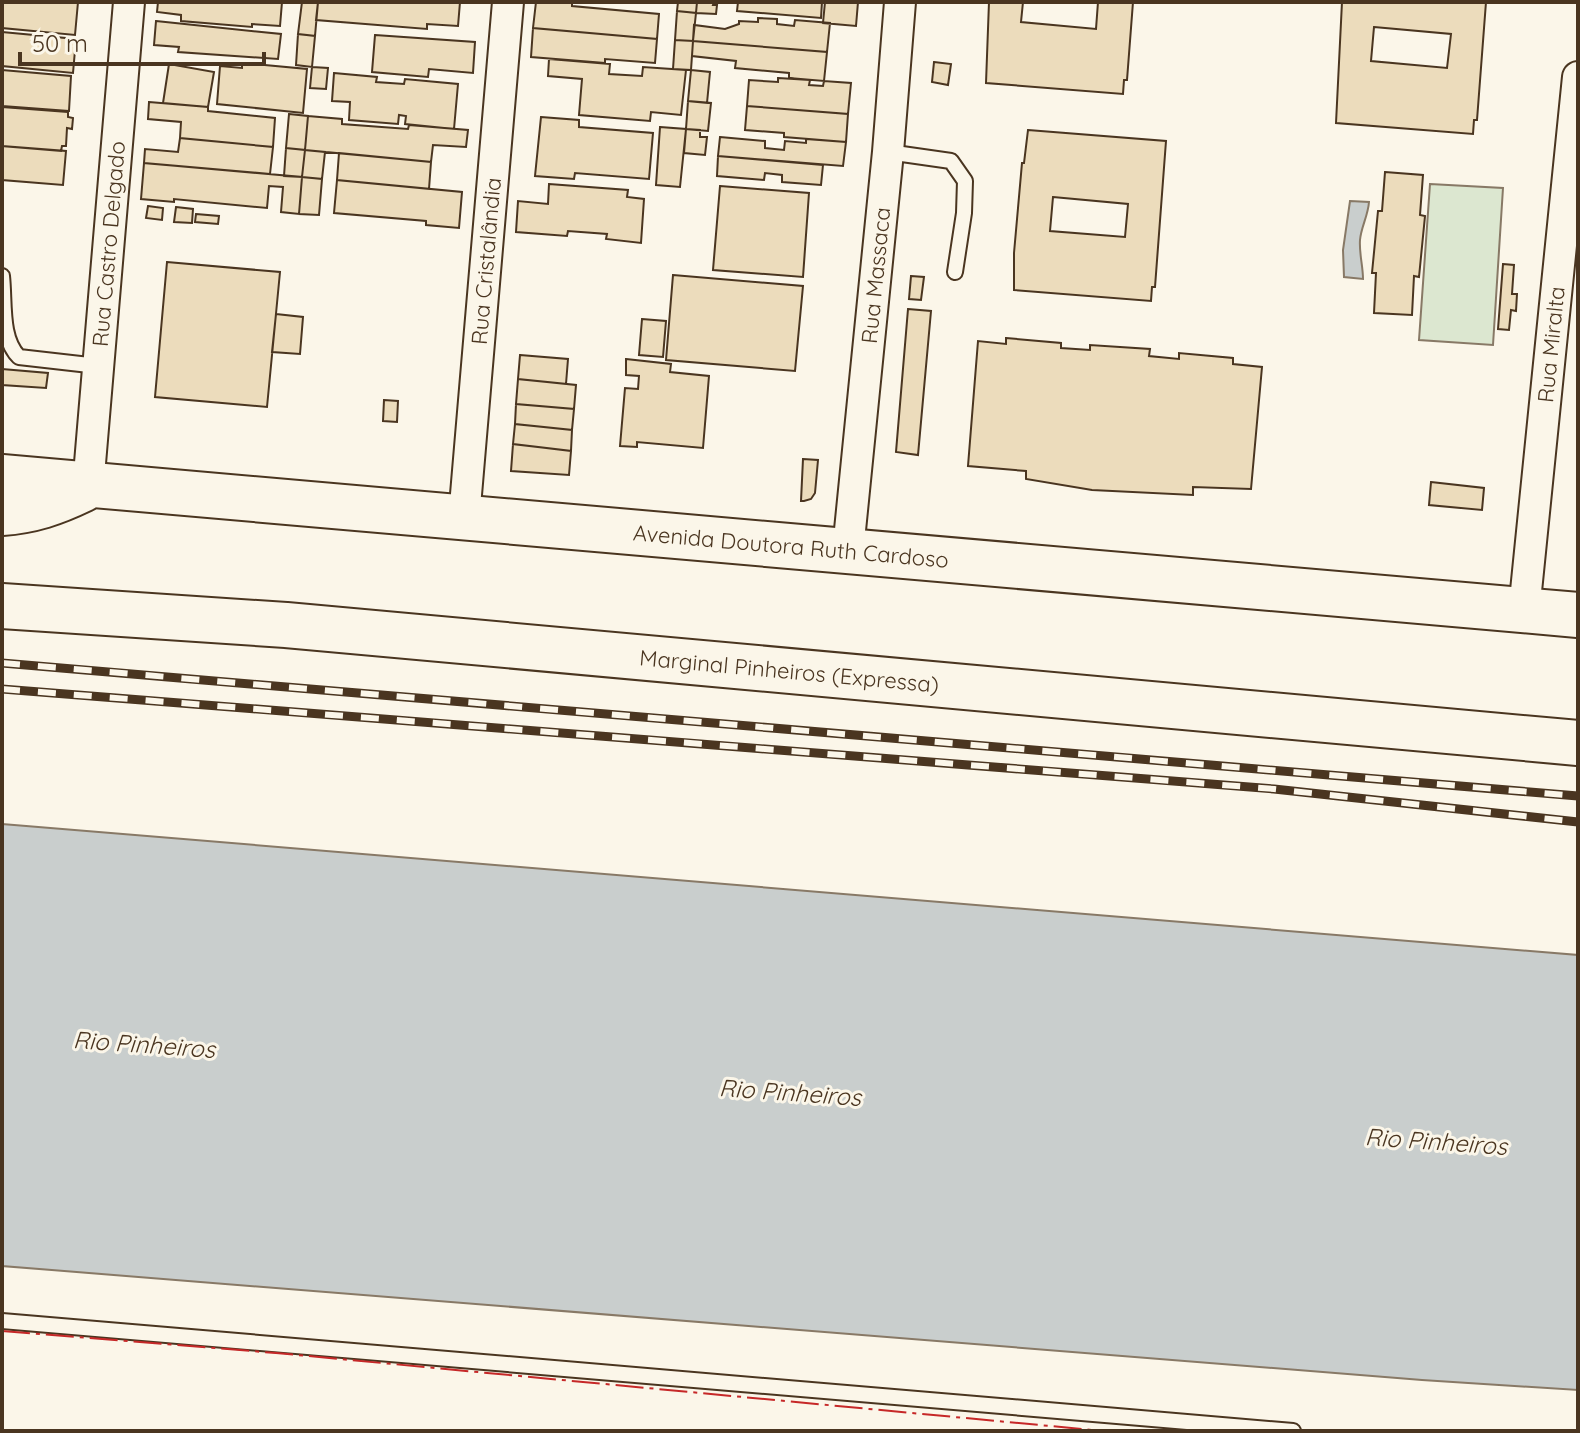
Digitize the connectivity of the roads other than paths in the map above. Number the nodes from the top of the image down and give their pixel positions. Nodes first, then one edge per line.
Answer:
1 (129, 2) edge
2 (508, 2) edge
3 (900, 2) edge
4 (1578, 77) edge
5 (888, 152) junction
6 (955, 272) dead end
7 (2, 276) edge
8 (98, 366) junction
9 (2, 477) edge
10 (88, 487) junction
11 (2, 513) edge
12 (464, 518) junction
13 (848, 550) junction
14 (2, 606) edge
15 (1524, 611) junction
16 (1578, 615) edge
17 (1578, 743) edge
18 (2, 1321) edge
19 (1293, 1431) edge

1 - 8 street, Rua Castro Delgado
2 - 12 street, Rua Cristalândia
3 - 5 street, Rua Massaca
4 - 15 street, Rua Miralta
5 - 6 lane
5 - 13 street, Rua Massaca
7 - 8 lane
8 - 10 street, Rua Castro Delgado
9 - 10 highway, Avenida Doutora Ruth Cardoso
10 - 11 highway
10 - 12 highway, Avenida Doutora Ruth Cardoso
12 - 13 highway, Avenida Doutora Ruth Cardoso
13 - 15 highway, Avenida Doutora Ruth Cardoso
14 - 17 highway, Marginal Pinheiros (Expressa)
15 - 16 highway, Avenida Doutora Ruth Cardoso
18 - 19 lane

